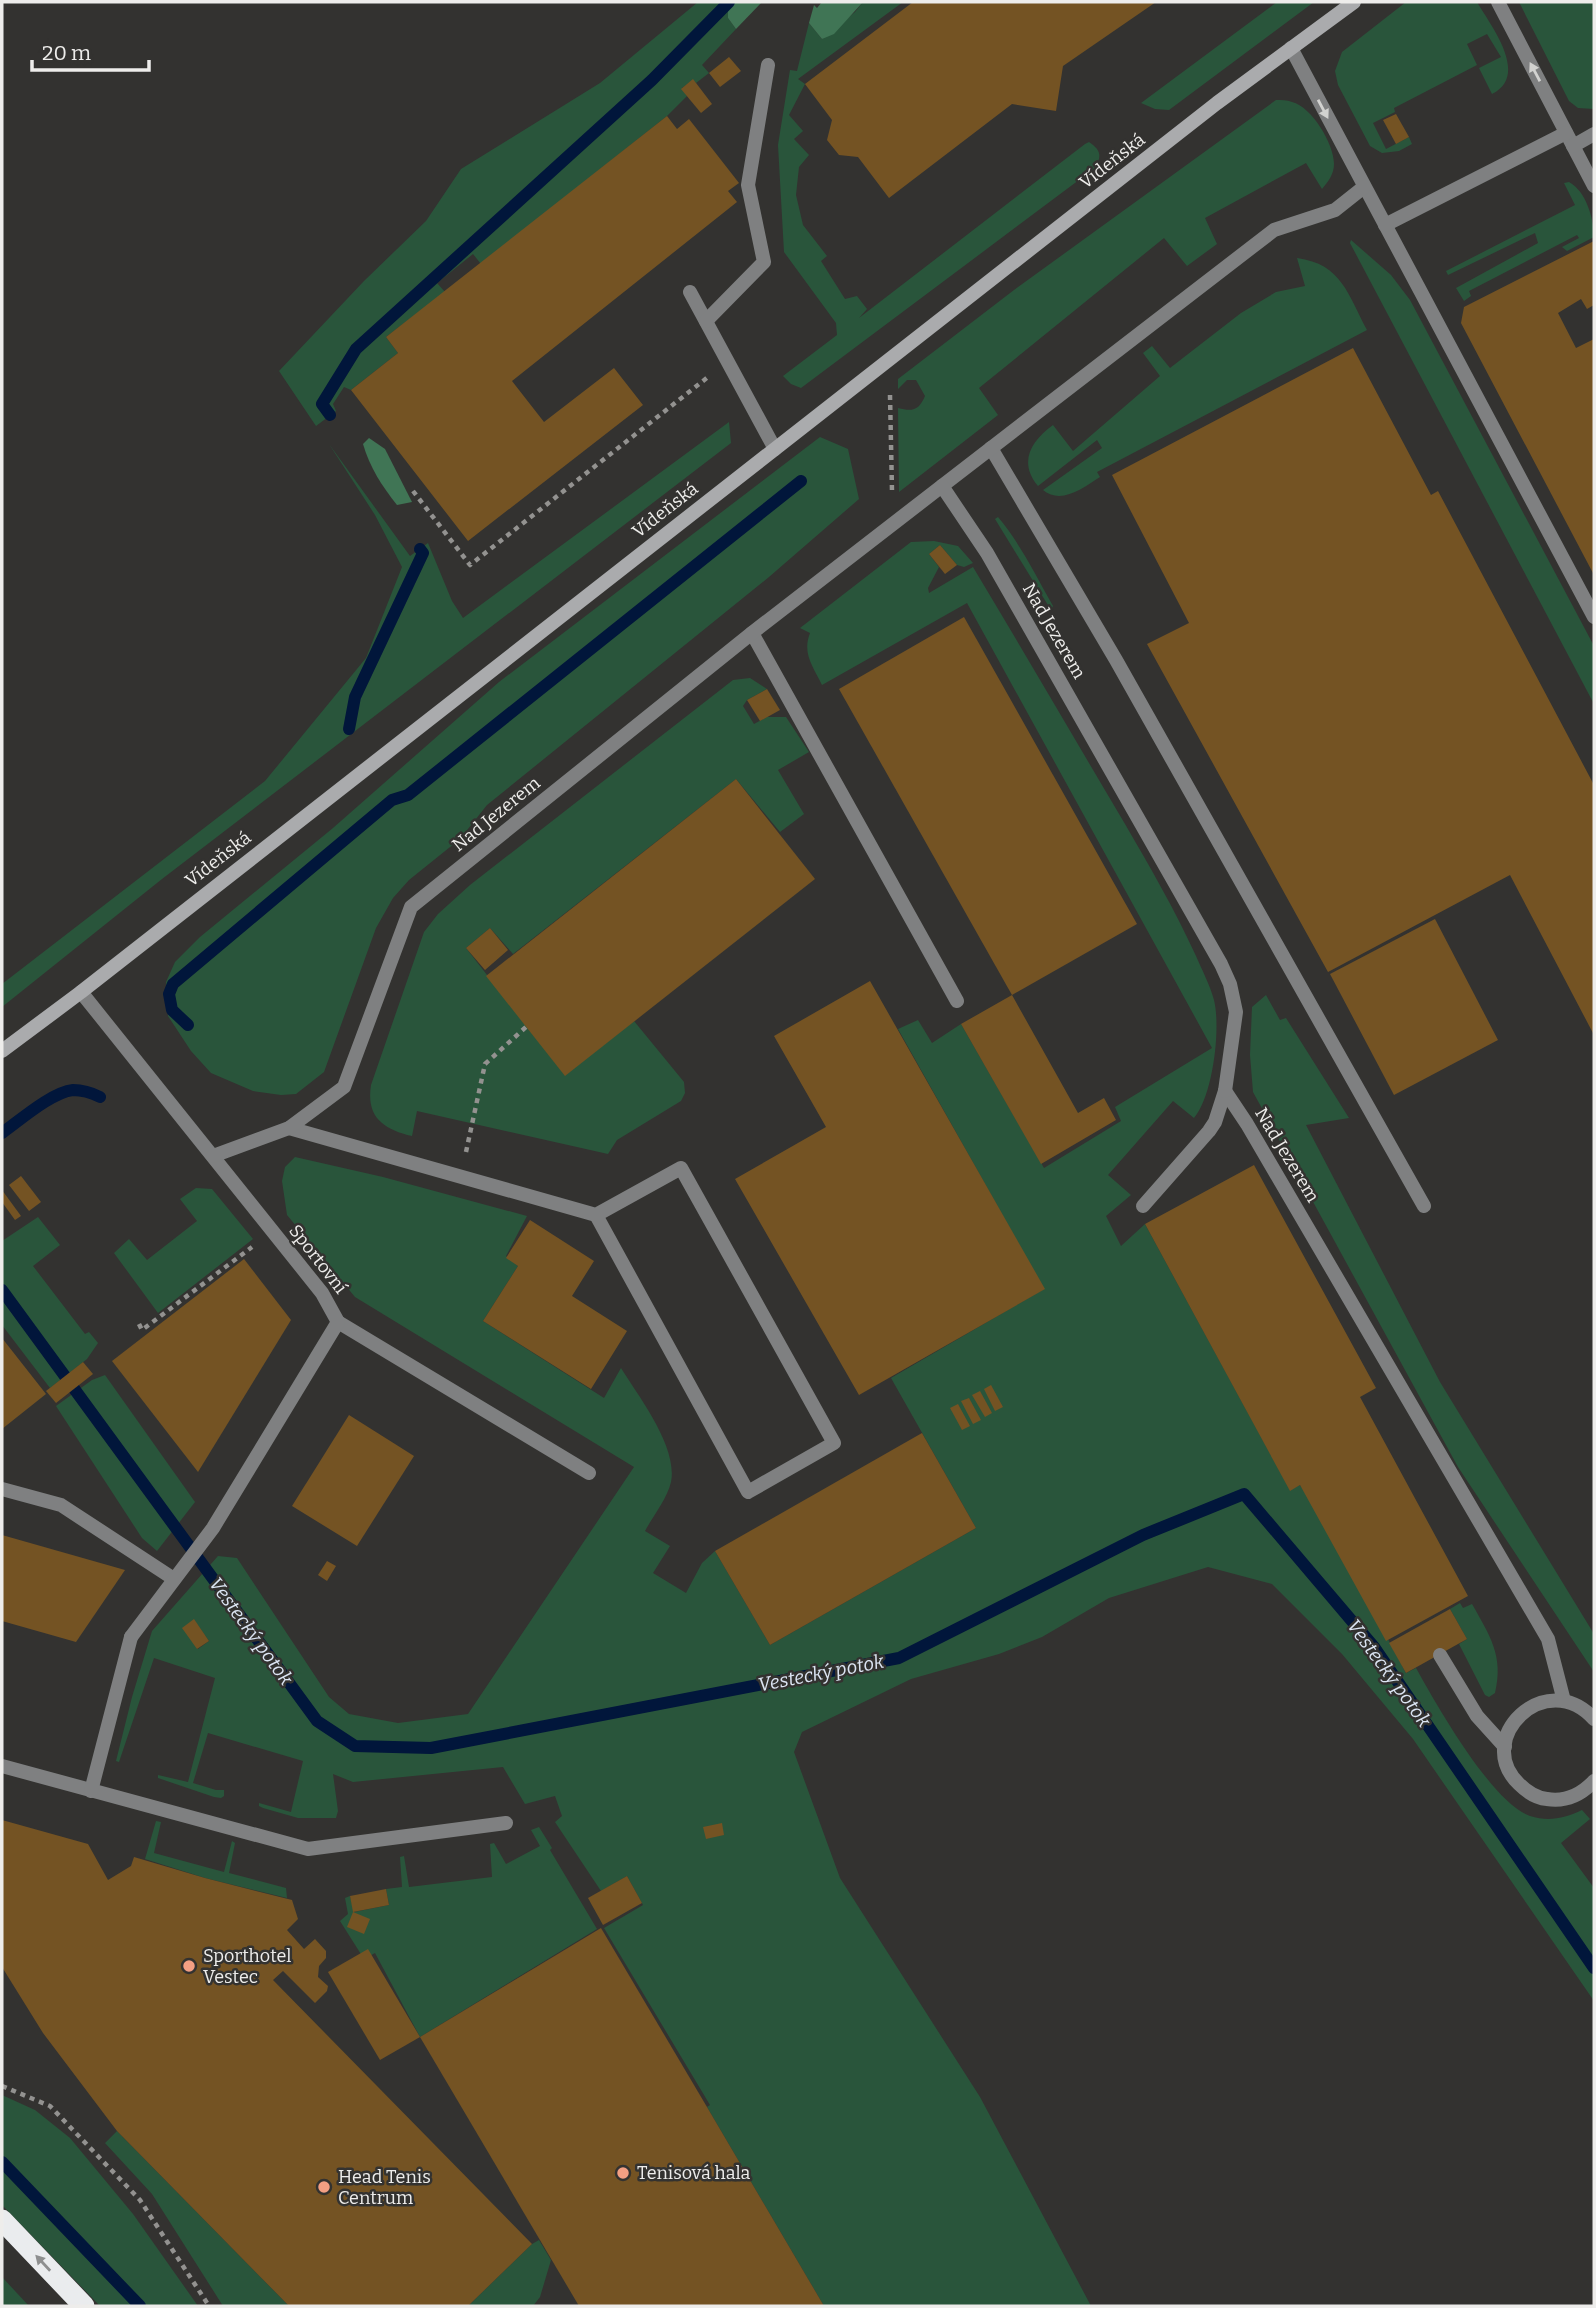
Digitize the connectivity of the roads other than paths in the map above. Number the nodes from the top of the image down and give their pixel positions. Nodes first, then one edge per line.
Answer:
1 (1354, 2) edge
2 (1498, 2) edge
3 (1291, 48) junction
4 (768, 65) dead end
5 (1594, 134) edge
6 (1570, 140) junction
7 (1594, 186) edge
8 (1364, 187) junction
9 (1385, 225) junction
10 (691, 292) dead end
11 (706, 321) junction
12 (991, 448) junction
13 (775, 449) junction
14 (942, 486) junction
15 (1594, 617) edge
16 (752, 634) junction
17 (81, 992) junction
18 (957, 1001) dead end
19 (2, 1051) edge
20 (1225, 1091) junction
21 (289, 1128) junction
22 (213, 1156) junction
23 (1143, 1206) dead end
24 (1424, 1206) dead end
25 (596, 1215) junction
26 (338, 1322) junction
27 (590, 1473) dead end
28 (2, 1489) edge
29 (174, 1579) junction
30 (1440, 1656) dead end
31 (1564, 1701) junction
32 (1594, 1719) edge
33 (1505, 1747) junction
34 (2, 1766) edge
35 (1594, 1781) edge
36 (92, 1791) junction
37 (506, 1823) dead end
38 (2, 2220) edge
39 (84, 2306) edge

1 - 3 main road, Vídeňská
6 -> 2 street
3 -> 8 street
3 - 13 main road, Vídeňská
4 - 11 street
5 - 6 street
6 - 7 street
6 - 9 street
8 - 9 street
8 - 12 street
9 - 15 street
10 - 11 street
11 - 13 street
12 - 14 street
12 - 24 street
13 - 17 main road, Vídeňská
14 - 16 street, Nad Jezerem
14 - 20 street, Nad Jezerem
16 - 18 street
16 - 21 street, Nad Jezerem
17 - 19 main road, Vídeňská
17 - 22 street, Sportovní
20 - 23 street
20 - 31 street, Nad Jezerem
21 - 22 street, Nad Jezerem
21 - 25 street
22 - 26 street, Sportovní
25 - 25 street
26 - 27 street
26 - 29 street, Sportovní
28 - 29 street
29 - 36 street, Sportovní
30 - 33 street
31 - 32 street
31 - 33 street
33 - 35 street
34 - 36 street
36 - 37 street
39 -> 38 highway

